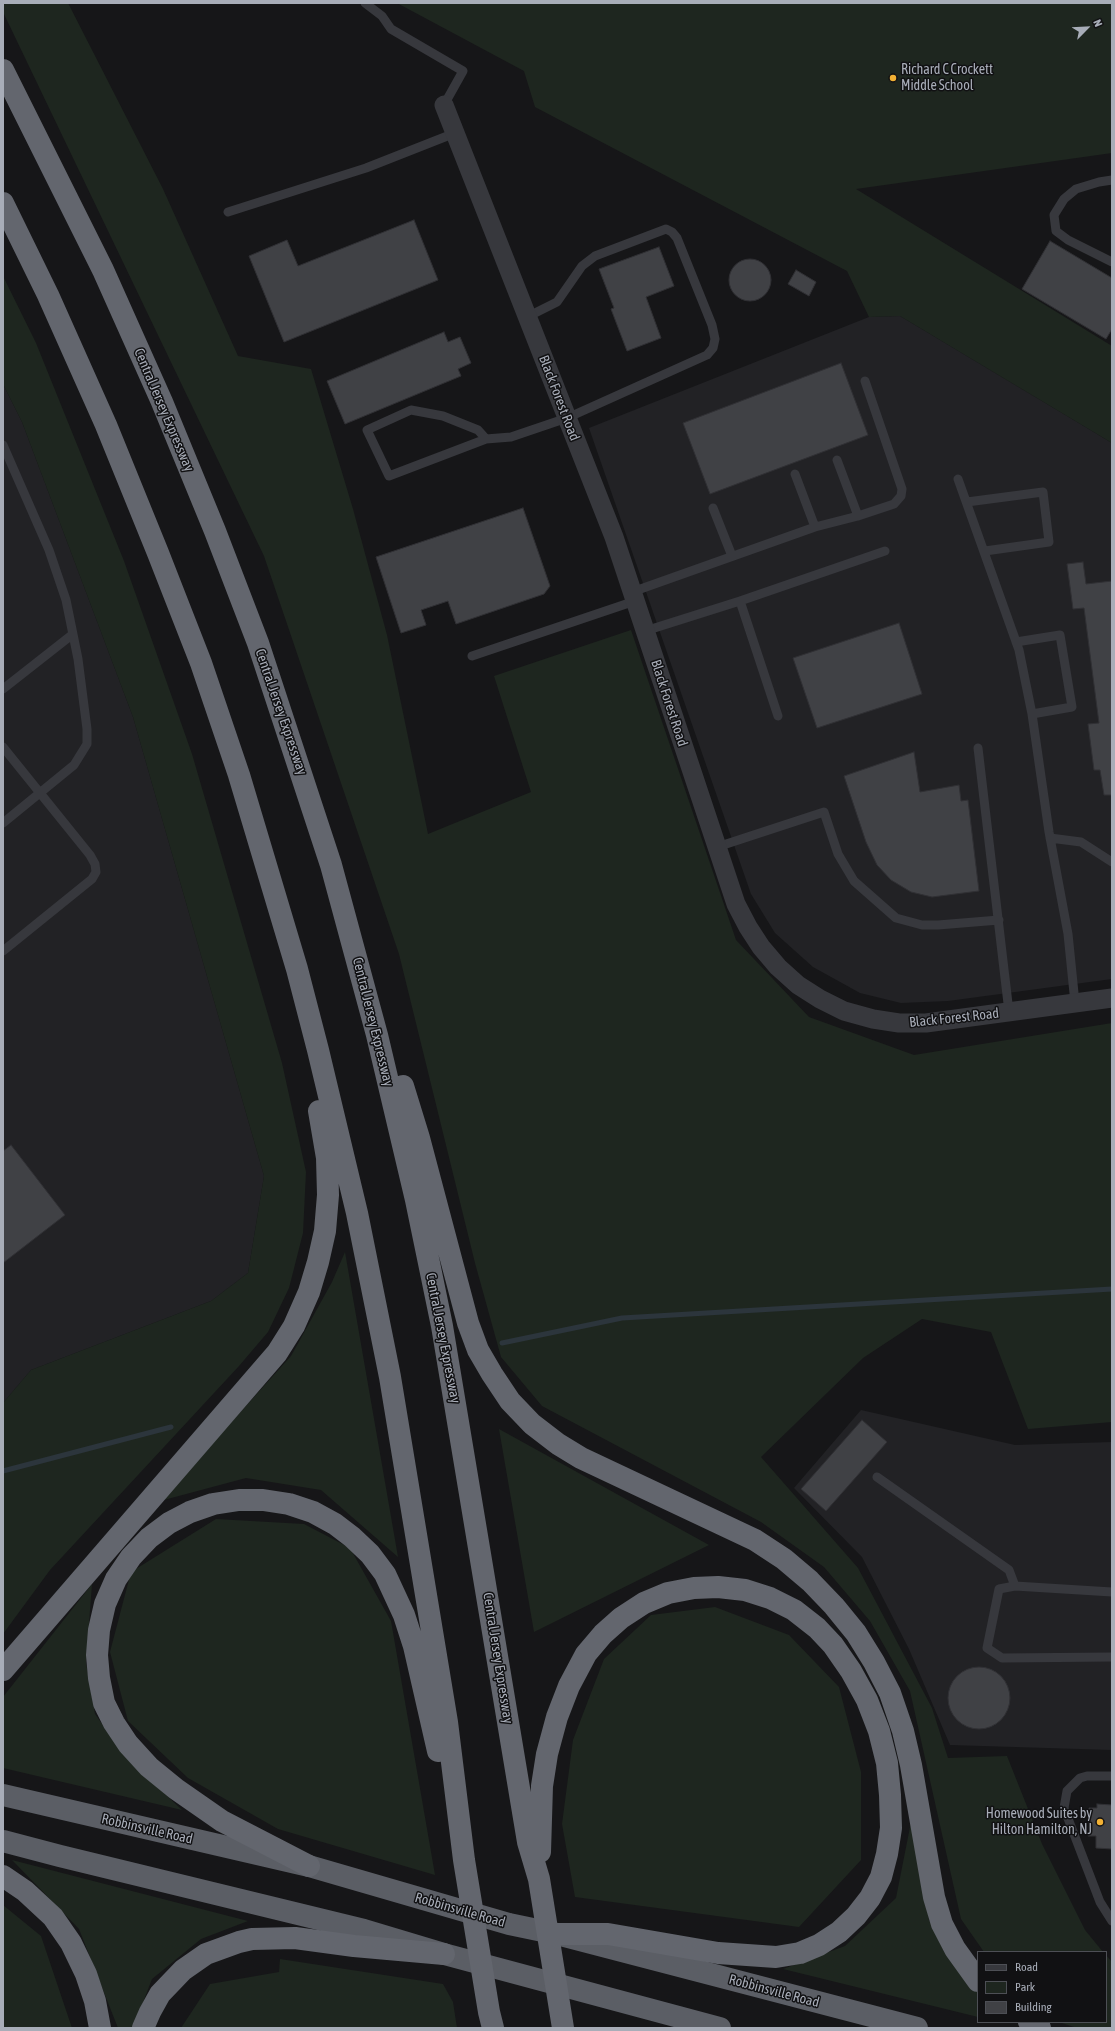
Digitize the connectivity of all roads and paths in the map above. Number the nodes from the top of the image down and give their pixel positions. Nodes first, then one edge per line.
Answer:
1 (365, 3) edge
2 (3, 70) edge
3 (444, 105) joint
4 (455, 134) junction
5 (1112, 180) edge
6 (3, 203) edge
7 (228, 212) dead end
8 (1112, 262) edge
9 (527, 317) junction
10 (865, 381) dead end
11 (567, 418) junction
12 (486, 439) junction
13 (3, 445) edge
14 (837, 460) dead end
15 (795, 474) dead end
16 (958, 479) dead end
17 (967, 502) junction
18 (713, 508) dead end
19 (858, 516) junction
20 (815, 527) junction
21 (985, 550) junction
22 (886, 551) dead end
23 (732, 556) junction
24 (634, 596) junction
25 (740, 601) junction
26 (645, 631) junction
27 (73, 634) junction
28 (1016, 642) junction
29 (472, 656) dead end
30 (3, 689) edge
31 (1032, 714) junction
32 (778, 716) dead end
33 (3, 747) edge
34 (978, 748) dead end
35 (40, 792) junction
36 (3, 822) edge
37 (1050, 838) junction
38 (717, 847) junction
39 (1112, 862) edge
40 (332, 865) junction
41 (271, 879) junction
42 (999, 920) junction
43 (3, 950) edge
44 (1112, 998) edge
45 (1075, 1003) junction
46 (1009, 1012) junction
47 (877, 1477) dead end
48 (1015, 1586) junction
49 (1112, 1592) edge
50 (1112, 1657) edge
51 (3, 1670) edge
52 (1112, 1776) edge
53 (3, 1795) edge
54 (3, 1841) edge
55 (464, 1860) junction
56 (309, 1866) junction
57 (3, 1876) edge
58 (539, 1879) junction
59 (1112, 1922) edge
60 (557, 1934) junction
61 (444, 1954) junction
62 (977, 1980) edge
63 (490, 2023) edge
64 (1031, 2023) edge
65 (100, 2028) edge
66 (143, 2028) edge
67 (563, 2028) edge
68 (720, 2028) edge
69 (917, 2028) edge
70 (1040, 2028) edge

1 - 3 lane
2 - 40 highway, Central Jersey Expressway
3 - 4 street, Black Forest Road
4 - 7 lane
4 - 9 street, Black Forest Road
5 - 8 lane
6 - 41 highway
9 - 11 street, Black Forest Road
9 - 11 lane
10 - 19 lane
11 - 12 lane
11 - 24 street, Black Forest Road
12 - 12 lane
13 - 27 lane
14 - 19 lane
15 - 20 lane
16 - 17 lane
17 - 21 lane
17 - 21 lane
18 - 23 lane
19 - 20 lane
20 - 23 lane
21 - 28 lane
22 - 25 lane
23 - 24 lane
24 - 26 street, Black Forest Road
24 - 29 lane
25 - 26 lane
25 - 32 lane
26 - 38 street, Black Forest Road
27 - 30 lane
27 - 35 lane
28 - 31 lane
28 - 31 lane
31 - 37 lane
33 - 35 lane
34 - 42 lane
35 - 36 lane
35 - 43 lane
37 - 39 lane
37 - 45 lane
38 - 42 lane
38 - 46 street, Black Forest Road
40 - 58 highway, Central Jersey Expressway
40 - 62 highway
41 - 51 highway
41 - 55 highway
42 - 46 lane
44 - 45 street, Black Forest Road
45 - 46 street, Black Forest Road
47 - 48 lane
48 - 49 lane
48 - 50 lane
52 - 59 lane
53 - 56 highway, Robbinsville Road
54 - 61 highway
55 - 56 highway
55 - 63 highway
56 - 60 highway, Robbinsville Road
57 - 65 highway
58 - 60 highway
58 - 67 highway, Central Jersey Expressway
60 - 69 highway, Robbinsville Road
61 - 66 highway
61 - 68 highway
64 - 70 highway

